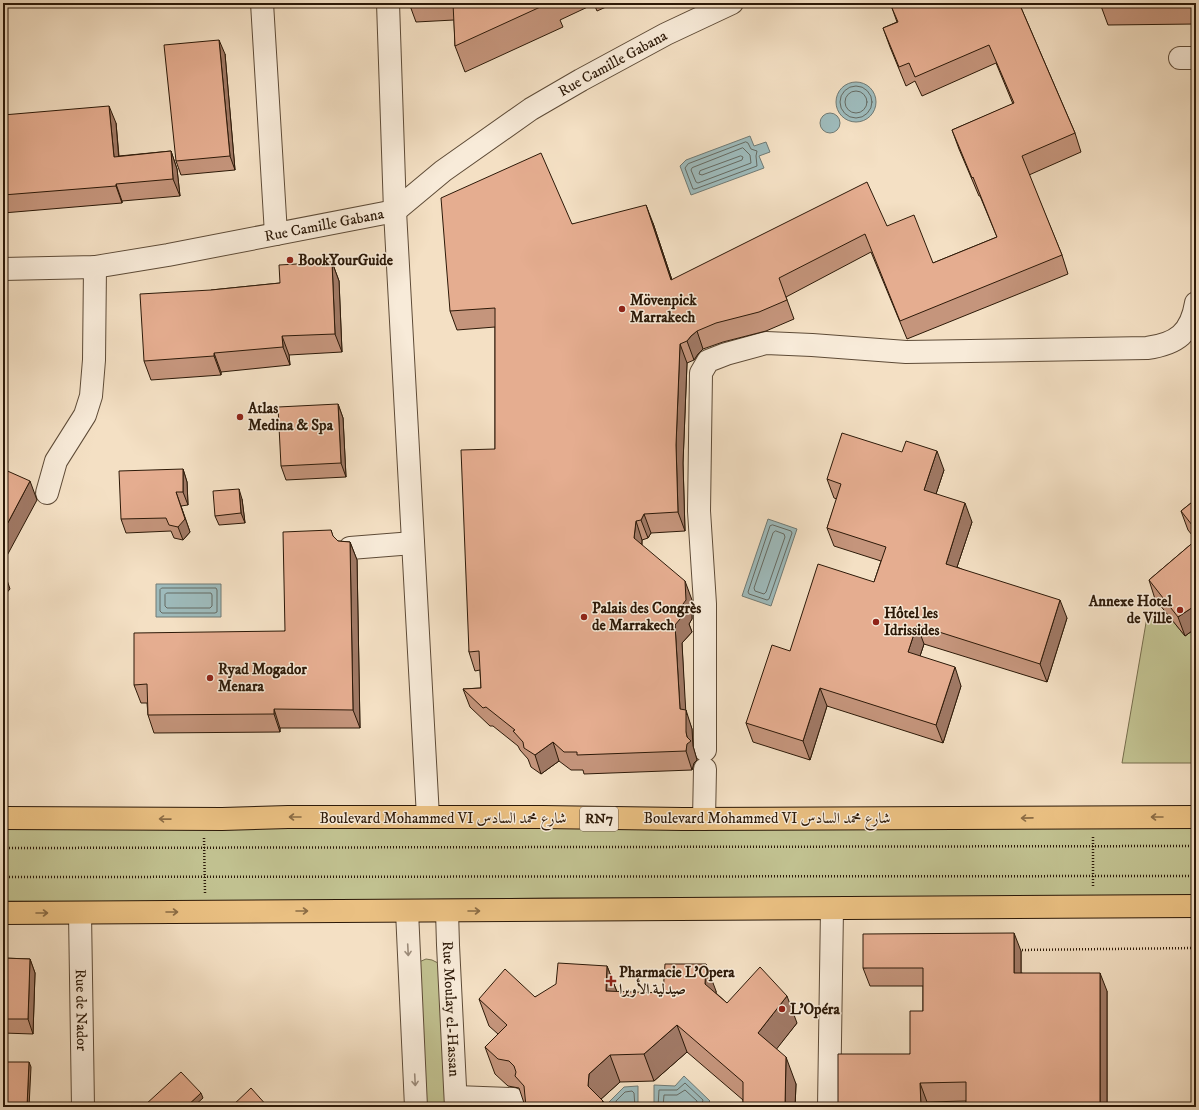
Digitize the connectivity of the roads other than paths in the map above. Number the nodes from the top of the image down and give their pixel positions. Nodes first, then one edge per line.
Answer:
1 (262, 3) edge
2 (388, 3) edge
3 (732, 3) edge
4 (395, 211) junction
5 (276, 234) junction
6 (95, 267) junction
7 (3, 269) edge
8 (1196, 303) edge
9 (47, 493) dead end
10 (413, 543) junction
11 (350, 548) edge
12 (428, 817) junction
13 (1196, 817) edge
14 (3, 818) edge
15 (704, 818) junction
16 (1196, 906) edge
17 (832, 909) junction
18 (408, 911) junction
19 (448, 911) junction
20 (3, 913) edge
21 (80, 913) junction
22 (513, 1099) dead end
23 (456, 1102) edge
24 (83, 1107) edge
25 (416, 1107) edge
26 (829, 1107) edge

1 - 5 street
2 - 4 street
3 - 4 street, Rue Camille Gabana
4 - 5 street, Rue Camille Gabana
4 - 10 street
5 - 6 street, Rue Camille Gabana
6 - 7 street, Rue Camille Gabana
6 - 9 street
8 - 15 street
10 - 11 street
10 - 12 street
12 -> 14 main road, Boulevard Mohammed VI شارع محمد السادس / RN7
12 - 15 main road, Boulevard Mohammed VI شارع محمد السادس / RN7
13 -> 15 main road, Boulevard Mohammed VI شارع محمد السادس / RN7
16 - 17 main road
19 -> 17 main road
17 - 26 street
18 - 19 main road
21 -> 18 main road
18 -> 25 street
19 - 23 street, Rue Moulay el-Hassan
20 -> 21 main road
21 - 24 street, Rue de Nador
22 - 23 street

